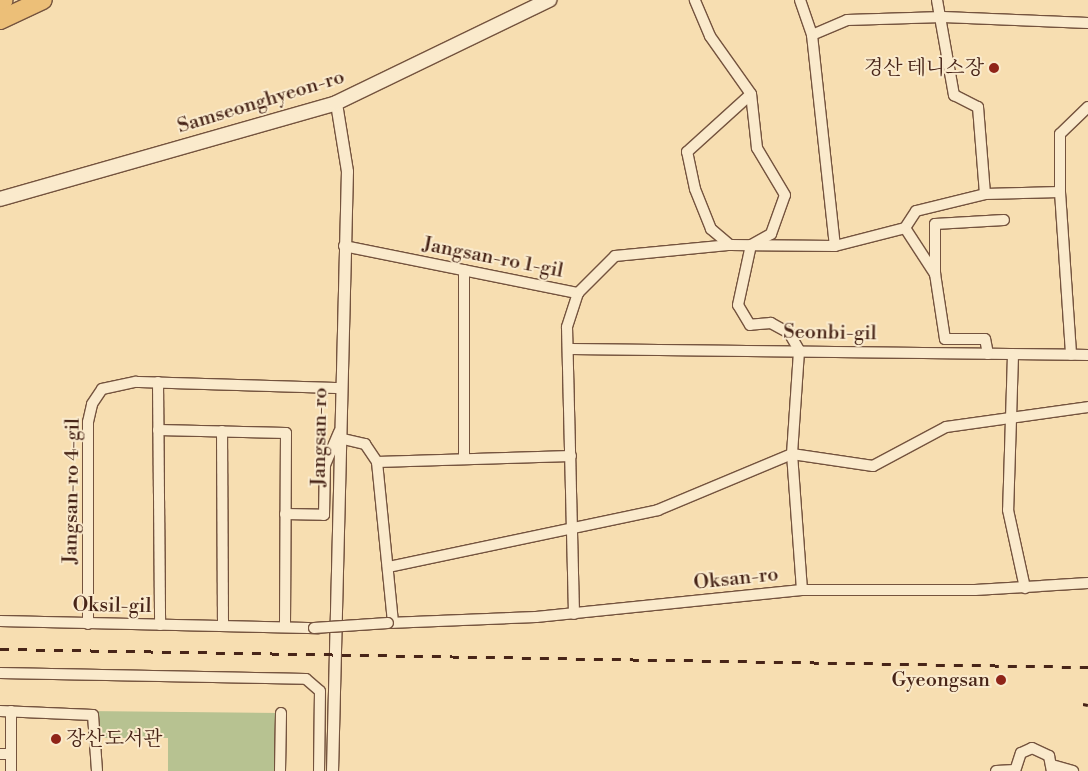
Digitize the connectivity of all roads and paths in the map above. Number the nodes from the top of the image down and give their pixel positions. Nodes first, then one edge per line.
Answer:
1 (4, 0) edge
2 (43, 0) edge
3 (549, 0) edge
4 (695, 0) edge
5 (800, 0) edge
6 (937, 0) edge
7 (0, 2) edge
8 (943, 17) junction
9 (0, 20) edge
10 (1088, 23) edge
11 (812, 35) junction
12 (751, 94) junction
13 (336, 104) junction
14 (1088, 107) edge
15 (1060, 192) junction
16 (985, 194) junction
17 (0, 199) edge
18 (1004, 220) dead end
19 (905, 228) junction
20 (730, 245) junction
21 (751, 245) junction
22 (344, 246) junction
23 (835, 246) junction
24 (464, 270) junction
25 (935, 274) junction
26 (578, 293) junction
27 (571, 349) junction
28 (799, 350) junction
29 (988, 354) junction
30 (1013, 355) junction
31 (1071, 355) junction
32 (1088, 355) edge
33 (158, 382) junction
34 (339, 388) junction
35 (1088, 407) edge
36 (1010, 418) junction
37 (158, 430) junction
38 (222, 431) junction
39 (339, 435) junction
40 (792, 454) junction
41 (571, 456) junction
42 (464, 458) junction
43 (377, 462) junction
44 (285, 514) junction
45 (573, 532) junction
46 (388, 567) junction
47 (1088, 582) edge
48 (1025, 588) junction
49 (802, 590) junction
50 (574, 614) junction
51 (0, 620) edge
52 (390, 623) junction
53 (88, 624) junction
54 (160, 625) junction
55 (223, 626) junction
56 (285, 627) junction
57 (316, 628) joint
58 (0, 673) edge
59 (0, 711) edge
60 (11, 711) junction
61 (281, 713) dead end
62 (5, 754) edge
63 (1052, 768) edge
64 (11, 771) edge
65 (97, 771) edge
66 (280, 771) edge
67 (319, 771) edge
68 (332, 771) edge
69 (996, 771) edge
70 (1015, 771) edge
71 (1073, 771) edge

1 - 7 highway
2 - 9 highway
3 - 13 main road, Samseonghyeon-ro
4 - 12 street
5 - 11 street
6 - 8 street
8 - 10 street
8 - 11 street
8 - 16 street
11 - 23 street
12 - 20 street
12 - 21 street
13 - 17 main road, Samseonghyeon-ro
13 - 22 street, Jangsan-ro
14 - 15 street
15 - 16 street
15 - 31 street
16 - 19 street
18 - 25 street
19 - 23 street
19 - 25 street
20 - 21 street
20 - 26 street
21 - 23 street
21 - 28 street
22 - 24 street, Jangsan-ro 1-gil
22 - 34 street, Jangsan-ro
24 - 26 street, Jangsan-ro 1-gil
24 - 42 street
25 - 29 street
26 - 27 street, Jangsan-ro 1-gil
27 - 28 street, Seonbi-gil
27 - 41 street, Jangsan-ro 1-gil
28 - 29 street, Seonbi-gil
28 - 40 street
29 - 30 street, Seonbi-gil
30 - 31 street, Seonbi-gil
30 - 36 street
31 - 32 street, Seonbi-gil
33 - 34 street, Jangsan-ro 4-gil
33 - 37 street
33 - 53 street, Jangsan-ro 4-gil
34 - 39 street, Jangsan-ro
35 - 36 street
36 - 40 street
36 - 48 street
37 - 38 street
37 - 54 street
38 - 44 street
38 - 55 street
39 - 43 street
39 - 44 street
39 - 68 street, Jangsan-ro
40 - 45 street
40 - 49 street
41 - 42 street
41 - 45 street, Jangsan-ro 1-gil
42 - 43 street
43 - 46 street
44 - 56 street
45 - 46 street
45 - 50 street, Jangsan-ro 1-gil
46 - 52 street
47 - 48 street, Oksan-ro
48 - 49 street, Oksan-ro
49 - 50 street, Oksan-ro
50 - 52 street, Oksan-ro
51 - 53 street, Oksil-gil
52 - 57 street, Oksan-ro, bridge
53 - 54 street, Oksil-gil
54 - 55 street, Oksil-gil
55 - 56 street, Oksil-gil
56 - 57 street, Oksil-gil
58 - 67 street
59 - 60 street
60 - 62 street
60 - 65 street
61 - 66 street
62 - 64 street
63 - 70 street
63 - 71 street
69 - 70 street

